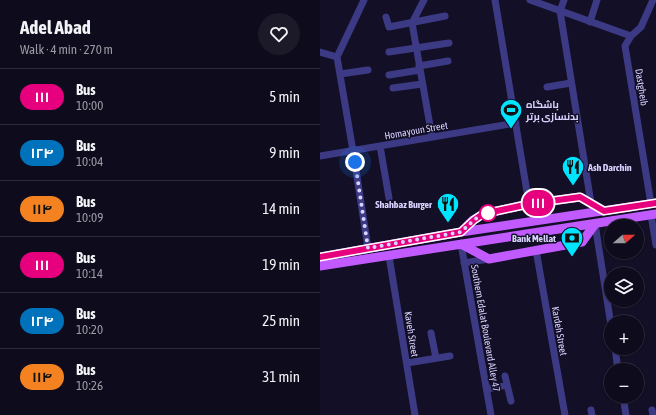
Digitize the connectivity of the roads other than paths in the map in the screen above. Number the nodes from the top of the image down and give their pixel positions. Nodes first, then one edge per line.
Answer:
1 (364, 0) edge
2 (424, 0) edge
3 (495, 0) edge
4 (530, 0) edge
5 (564, 0) edge
6 (597, 0) edge
7 (653, 0) edge
8 (560, 11) junction
9 (445, 16) dead end
10 (386, 17) dead end
11 (590, 22) junction
12 (412, 23) junction
13 (631, 36) junction
14 (449, 43) dead end
15 (416, 48) junction
16 (320, 52) edge
17 (390, 52) dead end
18 (337, 57) junction
19 (448, 61) dead end
20 (420, 68) junction
21 (368, 70) dead end
22 (340, 74) junction
23 (390, 75) dead end
24 (571, 83) junction
25 (422, 84) junction
26 (547, 87) dead end
27 (393, 88) dead end
28 (516, 123) junction
29 (432, 137) junction
30 (380, 146) junction
31 (353, 151) junction
32 (320, 156) edge
33 (389, 198) dead end
34 (591, 203) junction
35 (653, 203) edge
36 (529, 204) junction
37 (604, 211) junction
38 (653, 214) edge
39 (595, 224) junction
40 (461, 232) junction
41 (597, 239) junction
42 (582, 242) junction
43 (461, 244) junction
44 (656, 245) edge
45 (368, 248) junction
46 (536, 250) junction
47 (389, 256) junction
48 (320, 257) edge
49 (489, 259) junction
50 (464, 263) junction
51 (320, 266) edge
52 (609, 315) edge
53 (431, 333) dead end
54 (450, 356) dead end
55 (436, 358) junction
56 (407, 363) junction
57 (505, 376) dead end
58 (507, 385) junction
59 (486, 389) junction
60 (511, 401) dead end
61 (624, 403) edge
62 (415, 415) edge
63 (491, 415) edge
64 (565, 415) edge
65 (626, 415) edge

1 - 18 street
2 - 12 street
3 - 28 street
4 - 8 street
5 - 8 street
6 - 11 street
7 - 13 street
8 - 11 street
8 - 24 street
9 - 12 street
10 - 12 street
11 - 13 street
12 - 15 street
13 - 35 street, Dastgheib
14 - 15 street
15 - 17 street
15 - 20 street
16 - 18 street
18 - 22 street
19 - 20 street
20 - 23 street
20 - 25 street
21 - 22 street
22 - 31 street
24 - 26 street
24 - 34 street
25 - 27 street
25 - 29 street
28 - 29 street, Homayoun Street
28 - 36 street
29 - 30 street, Homayoun Street
30 - 31 street, Homayoun Street
30 - 33 street
31 - 32 street, Homayoun Street
31 - 45 street
34 - 36 main road
34 - 37 main road
35 - 37 main road
36 - 40 main road
37 - 40 main road
38 - 39 main road
38 - 44 street
39 - 41 street
39 - 42 main road
39 - 43 main road
40 - 45 main road
41 - 42 street
41 - 52 street
42 - 46 main road
43 - 47 main road
43 - 49 main road
43 - 50 street, Southern Edalat Boulevard Alley 47
45 - 48 main road
46 - 49 main road
46 - 64 street, Kardeh Street
47 - 51 main road
47 - 56 street, Kaveh Street
49 - 50 street
50 - 59 street, Southern Edalat Boulevard Alley 47
53 - 55 street
54 - 55 street
55 - 56 street
56 - 62 street, Kaveh Street
57 - 58 street
58 - 59 street
58 - 60 street
59 - 63 street, Southern Edalat Boulevard Alley 47
61 - 65 street

